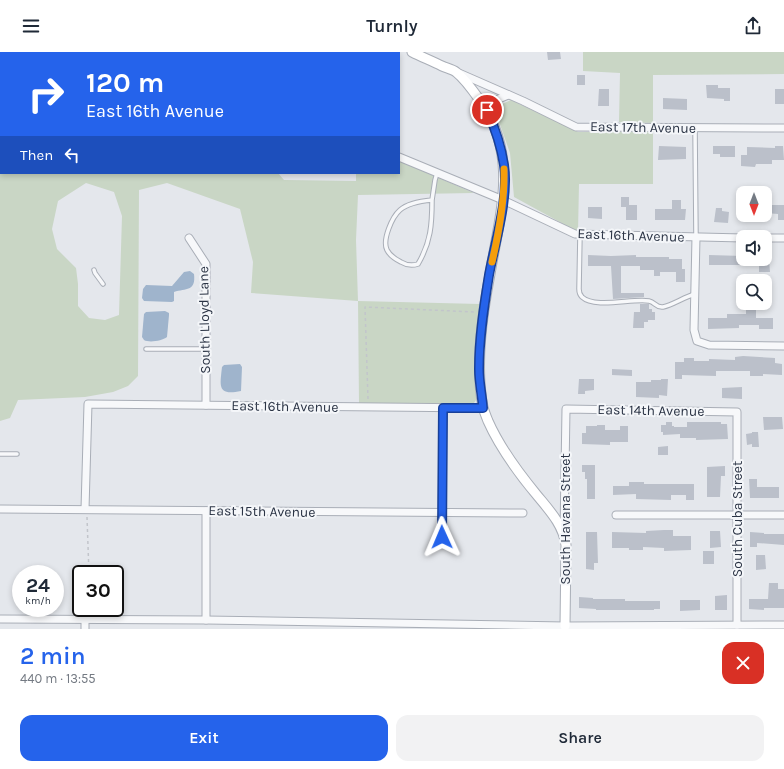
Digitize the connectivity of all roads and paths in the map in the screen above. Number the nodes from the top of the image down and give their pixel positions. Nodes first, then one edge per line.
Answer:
1 (412, 52) edge
2 (455, 72) junction
3 (508, 95) junction
4 (487, 110) junction
5 (695, 128) junction
6 (784, 128) edge
7 (400, 157) edge
8 (437, 173) junction
9 (432, 200) junction
10 (503, 200) junction
11 (580, 234) junction
12 (696, 237) junction
13 (189, 238) dead end
14 (736, 238) edge
15 (772, 238) edge
16 (784, 238) edge
17 (94, 270) dead end
18 (103, 284) dead end
19 (694, 294) junction
20 (475, 319) dead end
21 (784, 346) edge
22 (146, 349) dead end
23 (206, 350) junction
24 (206, 405) junction
25 (368, 407) junction
26 (443, 408) junction
27 (483, 408) junction
28 (566, 409) joint
29 (737, 412) joint
30 (0, 454) edge
31 (17, 454) dead end
32 (0, 508) edge
33 (85, 509) junction
34 (206, 511) junction
35 (442, 513) junction
36 (523, 513) dead end
37 (737, 514) junction
38 (616, 515) dead end
39 (784, 515) edge
40 (564, 535) junction
41 (442, 537) dead end
42 (89, 565) edge
43 (0, 619) edge
44 (85, 619) junction
45 (206, 620) junction
46 (737, 625) junction
47 (784, 625) edge
48 (565, 627) edge
49 (85, 629) edge

1 - 2 street
2 - 3 street, East 17th Avenue
2 - 4 street
3 - 4 street
3 - 5 street, East 17th Avenue
4 - 10 street
5 - 6 street, East 17th Avenue
5 - 12 lane
7 - 8 street, East 16th Avenue
8 - 9 lane
8 - 10 street, East 16th Avenue
9 - 9 lane
10 - 11 street, East 16th Avenue
10 - 27 street
11 - 12 street, East 16th Avenue
11 - 19 lane
12 - 14 street, East 16th Avenue
12 - 19 street
13 - 23 street, South Lloyd Lane
15 - 16 street
17 - 18 lane
19 - 21 street
20 - 25 path
22 - 23 lane
23 - 24 street, South Lloyd Lane
24 - 25 street, East 16th Avenue
24 - 33 street, East 16th Avenue
25 - 26 street, East 16th Avenue
26 - 27 street, East 16th Avenue
26 - 35 street
27 - 40 street
28 - 29 street, East 14th Avenue
28 - 40 street, South Havana Street
29 - 37 street, South Cuba Street
30 - 31 lane
32 - 33 street, East 15th Avenue
33 - 34 street, East 15th Avenue
33 - 42 path
34 - 35 street, East 15th Avenue
34 - 45 street
35 - 36 street, East 15th Avenue
35 - 41 street
37 - 38 street
37 - 39 street
37 - 46 street, South Cuba Street
40 - 48 street, South Havana Street
43 - 44 street
44 - 45 street
44 - 49 street
45 - 48 street
46 - 47 street
46 - 48 street

